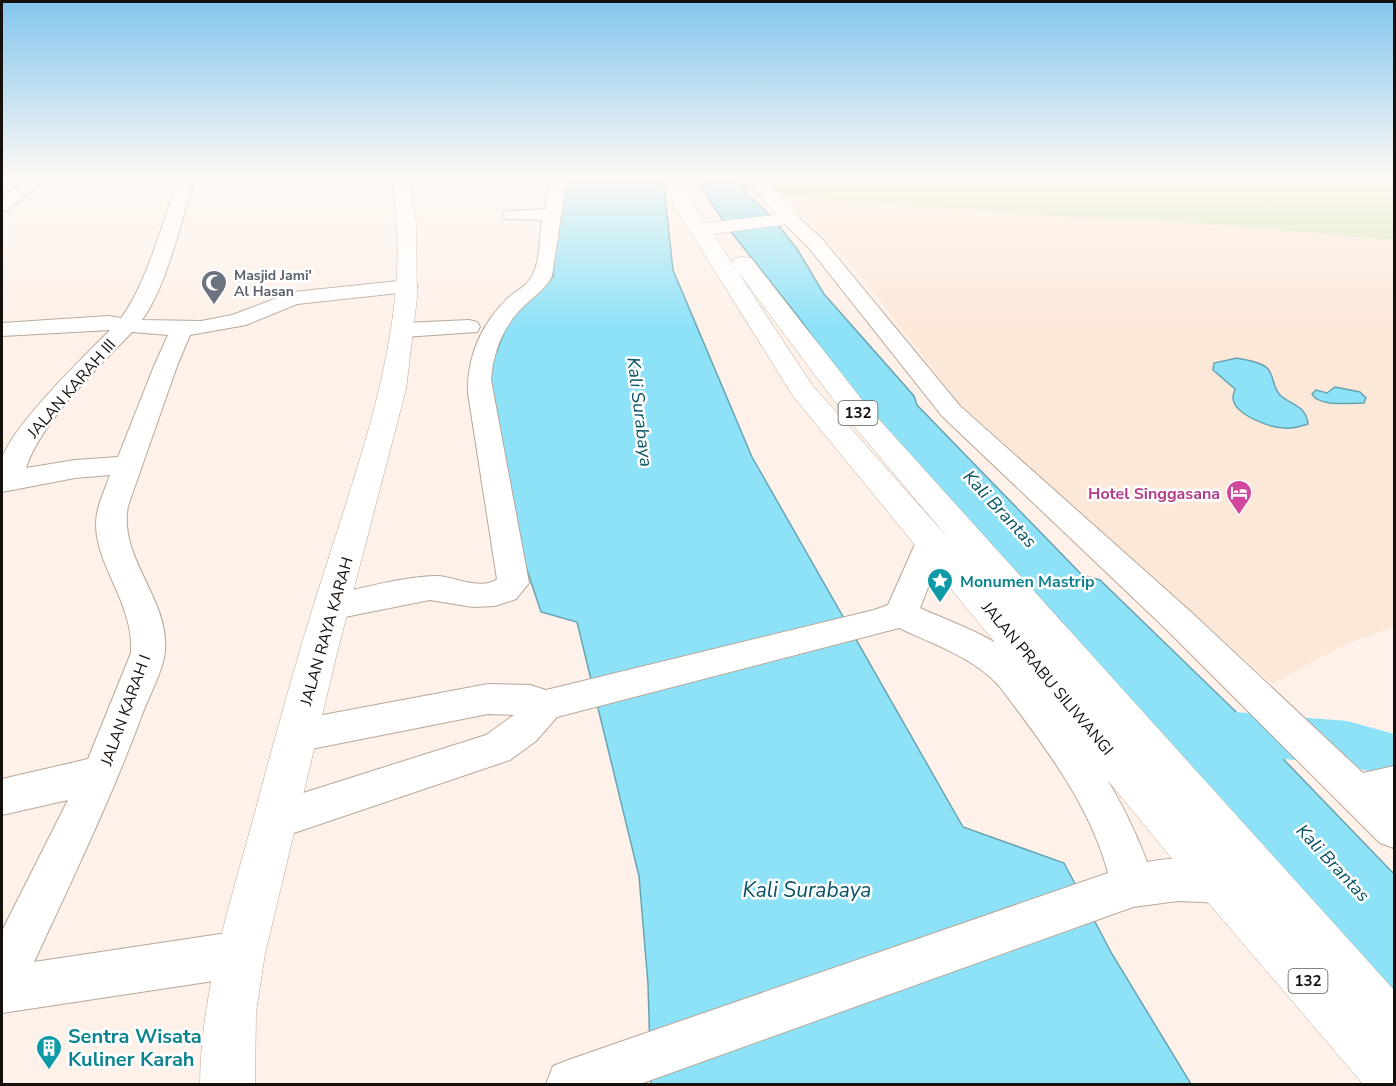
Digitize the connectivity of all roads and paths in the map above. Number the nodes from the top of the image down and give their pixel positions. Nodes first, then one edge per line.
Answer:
1 (169, 227) edge
2 (407, 227) edge
3 (552, 227) edge
4 (725, 227) edge
5 (793, 227) edge
6 (713, 228) junction
7 (408, 286) junction
8 (128, 324) junction
9 (469, 327) dead end
10 (2, 329) edge
11 (182, 330) junction
12 (404, 330) junction
13 (837, 386) junction
14 (802, 390) junction
15 (128, 465) junction
16 (5, 481) edge
17 (940, 530) junction
18 (330, 608) junction
19 (888, 619) junction
20 (1008, 632) junction
21 (1015, 681) junction
22 (553, 703) junction
23 (296, 736) junction
24 (101, 774) junction
25 (1395, 784) edge
26 (1357, 793) junction
27 (2, 797) edge
28 (276, 820) junction
29 (1395, 829) edge
30 (1228, 865) junction
31 (1116, 892) junction
32 (240, 954) junction
33 (2, 979) edge
34 (2, 990) edge
35 (1395, 1029) edge
36 (1395, 1079) edge
37 (578, 1082) edge
38 (227, 1084) edge

1 - 8 street, JALAN KARAH III
2 - 7 main road, JALAN RAYA KARAH
3 - 18 street
4 - 6 main road
5 - 26 street
6 - 13 main road, JALAN PRABU SILIWANGI / 132
6 - 14 main road, JALAN PRABU SILIWANGI / 132
7 - 11 street
7 - 12 main road, JALAN RAYA KARAH
8 - 10 street
8 - 11 street
8 - 16 street, JALAN KARAH III
9 - 12 street
11 - 15 street, JALAN KARAH I
12 - 18 main road, JALAN RAYA KARAH
13 - 14 main road
13 - 17 main road, JALAN PRABU SILIWANGI / 132
14 - 17 main road, JALAN PRABU SILIWANGI / 132
15 - 16 street
15 - 24 street, JALAN KARAH I
17 - 19 street
17 - 20 main road, JALAN PRABU SILIWANGI / 132
17 - 30 main road, JALAN PRABU SILIWANGI / 132
18 - 23 main road, JALAN RAYA KARAH
19 - 21 street
19 - 22 street
20 - 21 street
20 - 30 main road, JALAN PRABU SILIWANGI / 132
21 - 31 street
22 - 23 street
22 - 28 street
23 - 28 main road, JALAN RAYA KARAH
24 - 27 street
24 - 33 street, JALAN KARAH I
25 - 26 street
26 - 29 street
28 - 32 main road, JALAN RAYA KARAH
30 - 31 street
30 - 35 main road, 132
30 - 36 main road, 132
31 - 37 street
32 - 34 street
32 - 38 main road, JALAN RAYA KARAH

